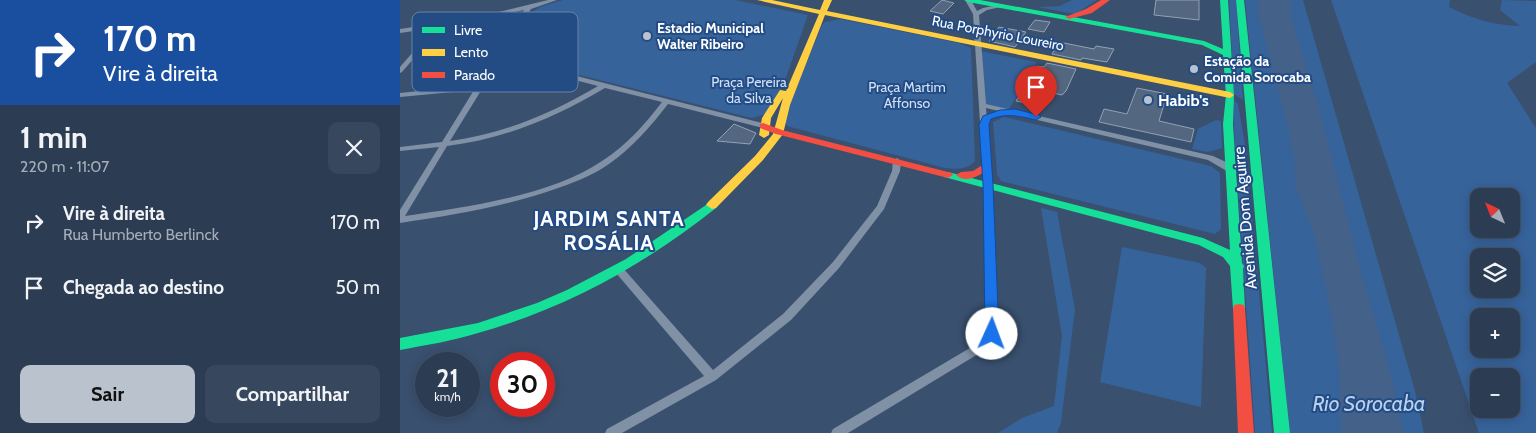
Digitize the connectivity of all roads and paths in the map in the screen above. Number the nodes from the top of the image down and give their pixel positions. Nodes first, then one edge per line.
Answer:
1 (554, 0) edge
2 (760, 0) edge
3 (828, 0) edge
4 (968, 0) edge
5 (1106, 0) edge
6 (1224, 0) edge
7 (1240, 0) edge
8 (986, 3) junction
9 (1002, 6) junction
10 (528, 8) junction
11 (819, 8) edge
12 (508, 12) edge
13 (526, 12) edge
14 (976, 14) junction
15 (1063, 18) junction
16 (977, 44) junction
17 (1227, 54) junction
18 (412, 57) edge
19 (400, 71) edge
20 (578, 78) edge
21 (605, 85) junction
22 (434, 92) edge
23 (477, 92) edge
24 (400, 95) edge
25 (1230, 95) junction
26 (667, 101) junction
27 (983, 105) junction
28 (1015, 112) junction
29 (984, 125) junction
30 (763, 126) junction
31 (779, 132) junction
32 (793, 135) junction
33 (445, 143) junction
34 (768, 145) junction
35 (400, 149) edge
36 (1230, 150) junction
37 (1255, 151) junction
38 (1210, 158) junction
39 (897, 161) junction
40 (986, 165) junction
41 (748, 169) junction
42 (1231, 173) junction
43 (952, 175) junction
44 (988, 184) junction
45 (400, 218) edge
46 (1238, 266) junction
47 (619, 270) junction
48 (400, 344) edge
49 (712, 377) junction
50 (610, 433) edge
51 (837, 433) edge
52 (1246, 433) edge
53 (1282, 433) edge

1 - 10 street
2 - 11 main road, Rua Porphyrio Loureiro
3 - 11 main road
4 - 8 main road
4 - 14 street
5 - 15 main road
6 - 17 main road, Avenida Dom Aguirre
7 - 37 main road, Avenida Dom Aguirre
8 - 9 main road
8 - 14 street
9 - 14 street
9 - 15 main road
10 - 12 street
10 - 13 street
11 - 16 main road, Rua Porphyrio Loureiro
11 - 30 main road
11 - 31 main road
14 - 16 street
15 - 17 main road
16 - 25 main road, Rua Porphyrio Loureiro
16 - 27 street
17 - 25 main road, Avenida Dom Aguirre
18 - 19 street
20 - 21 street
21 - 26 street
21 - 33 street
22 - 24 street
23 - 33 street
25 - 36 main road, Avenida Dom Aguirre
25 - 37 main road
26 - 30 street
26 - 45 street
27 - 28 street
27 - 29 street
28 - 29 street
28 - 38 street
29 - 40 street
30 - 31 main road
30 - 41 main road
31 - 32 main road
31 - 34 main road
32 - 34 main road
32 - 39 main road
33 - 35 street
33 - 45 street
34 - 41 main road
36 - 38 street
36 - 42 main road, Avenida Dom Aguirre
37 - 53 main road, Avenida Dom Aguirre
38 - 42 street
39 - 43 main road
39 - 49 street
40 - 43 main road
40 - 44 street
41 - 47 main road
42 - 46 main road, Avenida Dom Aguirre
43 - 44 main road
44 - 46 main road
44 - 51 street
46 - 52 main road, Avenida Dom Aguirre
47 - 48 main road
47 - 49 street
49 - 50 street

